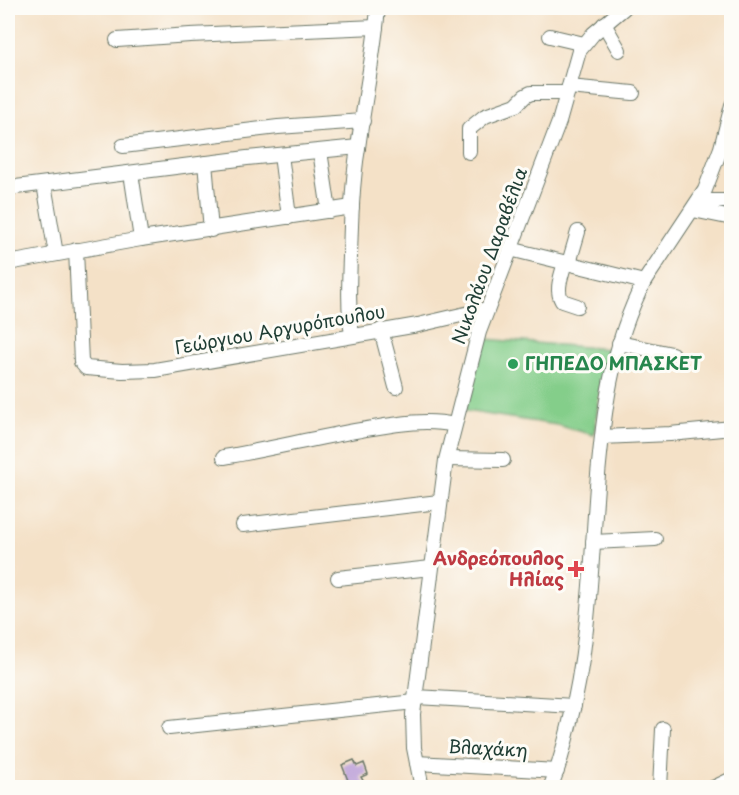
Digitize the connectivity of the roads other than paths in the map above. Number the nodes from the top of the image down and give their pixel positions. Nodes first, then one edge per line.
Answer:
1 (378, 8) edge
2 (624, 8) edge
3 (604, 24) junction
4 (376, 27) junction
5 (550, 36) dead end
6 (117, 40) dead end
7 (584, 44) junction
8 (619, 50) dead end
9 (568, 90) junction
10 (633, 93) dead end
11 (732, 105) edge
12 (363, 122) junction
13 (123, 146) dead end
14 (358, 147) junction
15 (320, 151) junction
16 (470, 152) dead end
17 (281, 155) junction
18 (205, 163) junction
19 (131, 172) junction
20 (44, 184) junction
21 (8, 188) edge
22 (732, 201) edge
23 (696, 206) junction
24 (351, 207) junction
25 (329, 211) junction
26 (290, 217) junction
27 (732, 218) edge
28 (212, 230) junction
29 (578, 232) dead end
30 (141, 239) junction
31 (510, 249) junction
32 (76, 250) junction
33 (56, 254) junction
34 (8, 263) edge
35 (567, 263) junction
36 (644, 282) junction
37 (577, 306) dead end
38 (487, 309) junction
39 (381, 330) junction
40 (352, 335) junction
41 (619, 344) junction
42 (672, 354) dead end
43 (396, 387) dead end
44 (454, 425) junction
45 (732, 428) edge
46 (602, 437) junction
47 (224, 457) dead end
48 (447, 459) junction
49 (502, 460) dead end
50 (440, 502) junction
51 (243, 525) dead end
52 (655, 539) dead end
53 (592, 542) junction
54 (431, 568) junction
55 (338, 578) dead end
56 (416, 700) junction
57 (574, 706) junction
58 (169, 728) dead end
59 (663, 729) dead end
60 (417, 763) junction
61 (557, 771) junction
62 (732, 779) edge
63 (423, 788) edge
64 (550, 788) edge
65 (660, 788) edge
66 (714, 788) edge

1 - 4 street
2 - 3 street, Νικολάου Δαραβέλια
3 - 7 street, Νικολάου Δαραβέλια
3 - 8 street
4 - 6 street
4 - 12 street
5 - 7 street
7 - 9 street, Νικολάου Δαραβέλια
9 - 10 street
9 - 16 street
9 - 31 street, Νικολάου Δαραβέλια
11 - 23 street
12 - 13 street
12 - 14 street
14 - 15 street
14 - 24 street
15 - 17 street
15 - 25 street
17 - 18 street
17 - 26 street
18 - 19 street
18 - 28 street
19 - 20 street
19 - 30 street
20 - 21 street
20 - 33 street
22 - 23 street
23 - 27 street
23 - 36 street
24 - 25 street
24 - 40 street
25 - 26 street
26 - 28 street
28 - 30 street
29 - 35 street
30 - 32 street
31 - 35 street
31 - 38 street, Νικολάου Δαραβέλια
32 - 33 street
32 - 40 street, Γεώργιου Αργυρόπουλου
33 - 34 street
35 - 36 street
35 - 37 street
36 - 41 street
38 - 39 street, Γεώργιου Αργυρόπουλου
38 - 44 street, Νικολάου Δαραβέλια
39 - 40 street, Γεώργιου Αργυρόπουλου
39 - 43 street
41 - 42 street
41 - 46 street
44 - 47 street
44 - 48 street, Νικολάου Δαραβέλια
45 - 46 street
46 - 53 street
48 - 49 street
48 - 50 street, Νικολάου Δαραβέλια
50 - 51 street
50 - 54 street, Νικολάου Δαραβέλια
52 - 53 street
53 - 57 street
54 - 55 street
54 - 56 street, Νικολάου Δαραβέλια
56 - 57 street
56 - 58 street
56 - 60 street, Νικολάου Δαραβέλια
57 - 61 street
59 - 65 street
60 - 61 street, Βλαχάκη
60 - 63 street, Νικολάου Δαραβέλια
61 - 64 street
62 - 66 street

